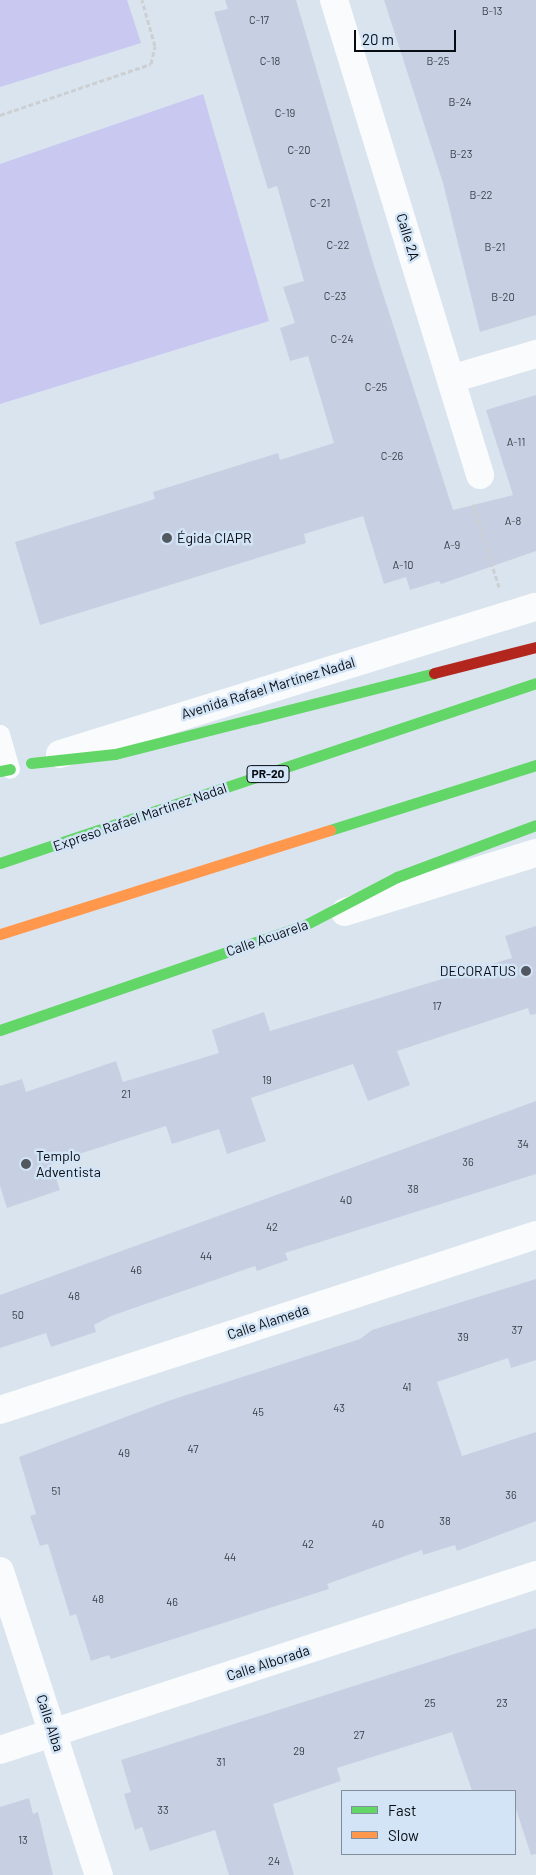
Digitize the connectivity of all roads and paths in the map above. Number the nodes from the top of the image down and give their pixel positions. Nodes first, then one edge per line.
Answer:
1 (142, 0) edge
2 (334, 0) edge
3 (0, 115) edge
4 (536, 354) edge
5 (451, 379) junction
6 (480, 475) joint
7 (536, 607) edge
8 (508, 615) junction
9 (536, 647) edge
10 (536, 683) edge
11 (0, 734) edge
12 (536, 765) edge
13 (14, 768) edge
14 (536, 825) edge
15 (536, 853) edge
16 (0, 863) edge
17 (305, 925) junction
18 (0, 934) edge
19 (0, 1030) edge
20 (536, 1235) edge
21 (0, 1410) edge
22 (0, 1571) edge
23 (536, 1575) edge
24 (53, 1733) junction
25 (0, 1750) edge
26 (99, 1875) edge

1 - 3 path
2 - 5 street, Calle 2A
4 - 5 street
5 - 6 street, Calle 2A
6 - 8 path
7 - 8 street, Avenida Rafael Martínez Nadal
8 - 13 street, Avenida Rafael Martínez Nadal
9 - 13 main road
10 - 16 main road, Expreso Rafael Martínez Nadal / PR-20
11 - 13 lane
12 - 18 main road
14 - 17 main road
15 - 17 street, Calle Acuarela
17 - 19 main road, Calle Acuarela
20 - 21 street, Calle Alameda
22 - 24 street, Calle Alba
23 - 24 street, Calle Alborada
24 - 25 street, Calle Alborada
24 - 26 street, Calle Alba

